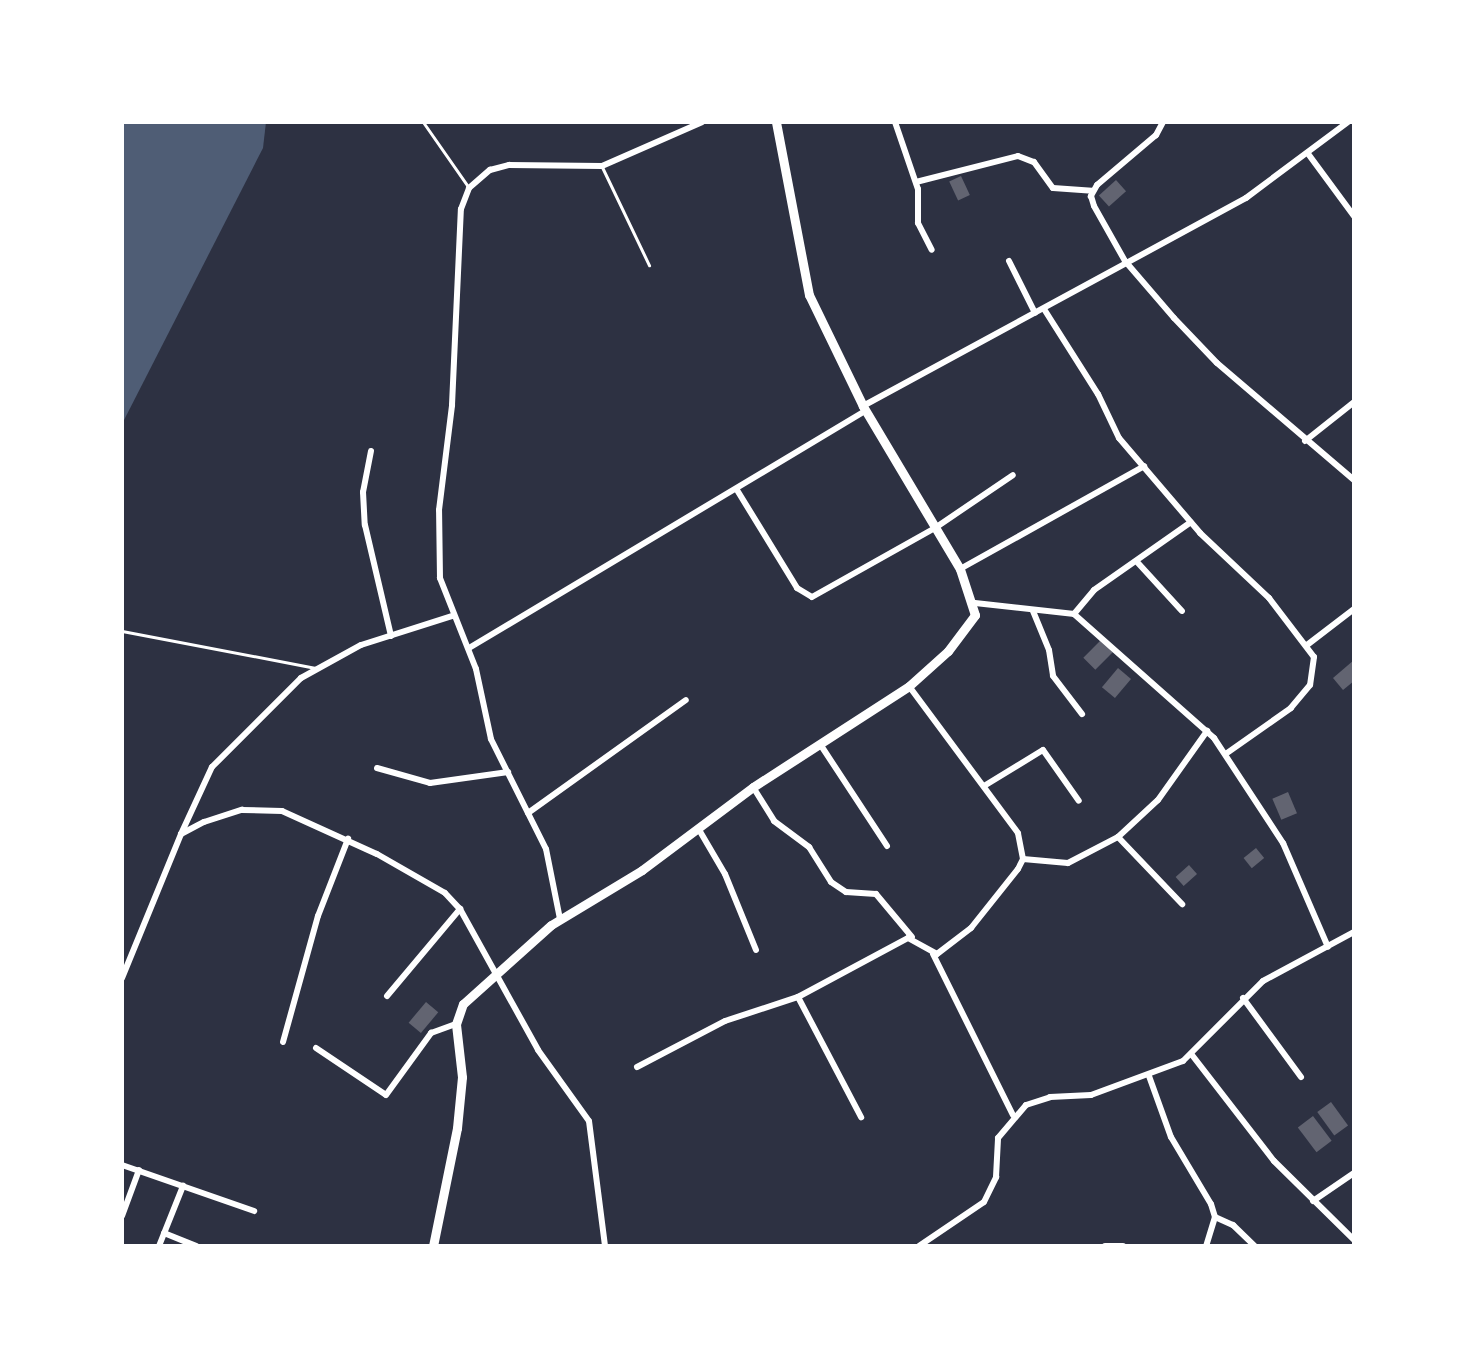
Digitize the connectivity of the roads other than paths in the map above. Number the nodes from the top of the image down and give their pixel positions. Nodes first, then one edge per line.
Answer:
1 (423, 122) edge
2 (702, 122) edge
3 (784, 122) edge
4 (895, 122) edge
5 (1163, 122) edge
6 (1348, 122) edge
7 (776, 127) edge
8 (1309, 155) junction
9 (602, 166) junction
10 (916, 182) junction
11 (469, 188) junction
12 (1092, 191) junction
13 (1354, 216) edge
14 (932, 250) dead end
15 (1009, 261) dead end
16 (1125, 261) junction
17 (649, 265) dead end
18 (1044, 309) junction
19 (1035, 313) junction
20 (1354, 402) edge
21 (864, 408) junction
22 (1305, 441) junction
23 (371, 451) dead end
24 (1144, 466) junction
25 (1013, 475) dead end
26 (1354, 480) edge
27 (737, 490) junction
28 (1191, 522) junction
29 (935, 528) junction
30 (1138, 563) junction
31 (960, 569) junction
32 (975, 603) junction
33 (1354, 609) edge
34 (1033, 611) junction
35 (1182, 611) dead end
36 (1074, 614) junction
37 (452, 616) junction
38 (122, 631) edge
39 (391, 636) junction
40 (1307, 645) junction
41 (469, 648) junction
42 (316, 668) junction
43 (909, 686) junction
44 (686, 700) dead end
45 (1082, 714) dead end
46 (1207, 731) junction
47 (820, 744) junction
48 (1227, 753) junction
49 (377, 768) dead end
50 (508, 772) junction
51 (984, 786) junction
52 (753, 787) junction
53 (1079, 801) dead end
54 (528, 813) junction
55 (698, 828) junction
56 (181, 834) junction
57 (1118, 837) junction
58 (348, 839) junction
59 (887, 846) dead end
60 (1023, 859) junction
61 (1182, 904) dead end
62 (460, 909) junction
63 (560, 919) junction
64 (1354, 932) edge
65 (912, 937) junction
66 (1328, 947) junction
67 (756, 950) dead end
68 (933, 954) junction
69 (495, 972) junction
70 (122, 978) edge
71 (387, 996) dead end
72 (798, 997) junction
73 (1243, 998) junction
74 (456, 1024) junction
75 (283, 1042) dead end
76 (316, 1048) dead end
77 (1192, 1055) junction
78 (637, 1067) dead end
79 (1149, 1076) junction
80 (1301, 1077) dead end
81 (1013, 1115) junction
82 (861, 1117) dead end
83 (122, 1165) edge
84 (139, 1170) junction
85 (1354, 1173) edge
86 (183, 1186) junction
87 (1313, 1201) junction
88 (254, 1211) dead end
89 (122, 1216) edge
90 (1215, 1217) junction
91 (164, 1233) junction
92 (1354, 1240) edge
93 (159, 1246) edge
94 (196, 1246) edge
95 (433, 1246) edge
96 (605, 1246) edge
97 (919, 1246) edge
98 (1105, 1246) edge
99 (1123, 1246) edge
100 (1206, 1246) edge
101 (1255, 1246) edge

1 - 11 lane
2 - 9 street
3 - 7 street
4 - 10 street
5 - 12 street
6 - 8 street
7 - 21 main road
8 - 13 street
8 - 16 street
9 - 11 street
9 - 17 lane
10 - 12 street
10 - 14 street
11 - 37 street
12 - 16 street
15 - 19 street
16 - 18 street
16 - 22 street
18 - 19 street
18 - 24 street
19 - 21 street
20 - 22 street
21 - 27 street
21 - 29 main road
22 - 26 street
23 - 39 street
24 - 28 street
24 - 31 street
25 - 29 street
27 - 29 street
27 - 41 street
28 - 30 street
28 - 40 street
29 - 31 main road
30 - 35 street
30 - 36 street
31 - 32 main road
32 - 34 street
32 - 43 main road
33 - 40 street
34 - 36 street
34 - 45 street
36 - 46 street
37 - 39 street
37 - 41 street
38 - 42 lane
39 - 42 street
40 - 48 street
41 - 50 street
42 - 56 street
43 - 47 main road
43 - 51 street
44 - 54 street
46 - 48 street
46 - 57 street
47 - 52 main road
47 - 59 street
48 - 66 street
49 - 50 street
50 - 54 street
51 - 53 street
51 - 60 street
52 - 55 main road
52 - 65 street
54 - 63 street
55 - 63 main road
55 - 67 street
56 - 58 street
56 - 70 street
57 - 60 street
57 - 61 street
58 - 62 street
58 - 75 street
60 - 68 street
62 - 69 street
62 - 71 street
63 - 69 main road
64 - 66 street
65 - 68 street
65 - 72 street
66 - 73 street
68 - 81 street
69 - 74 main road
69 - 96 street
72 - 78 street
72 - 82 street
73 - 77 street
73 - 80 street
74 - 76 street
74 - 95 main road
77 - 79 street
77 - 87 street
79 - 81 street
79 - 90 street
81 - 97 street
83 - 84 street
84 - 86 street
84 - 89 street
85 - 87 street
86 - 88 street
86 - 91 street
87 - 92 street
90 - 100 street
90 - 101 street
91 - 93 street
91 - 94 street
98 - 99 street

